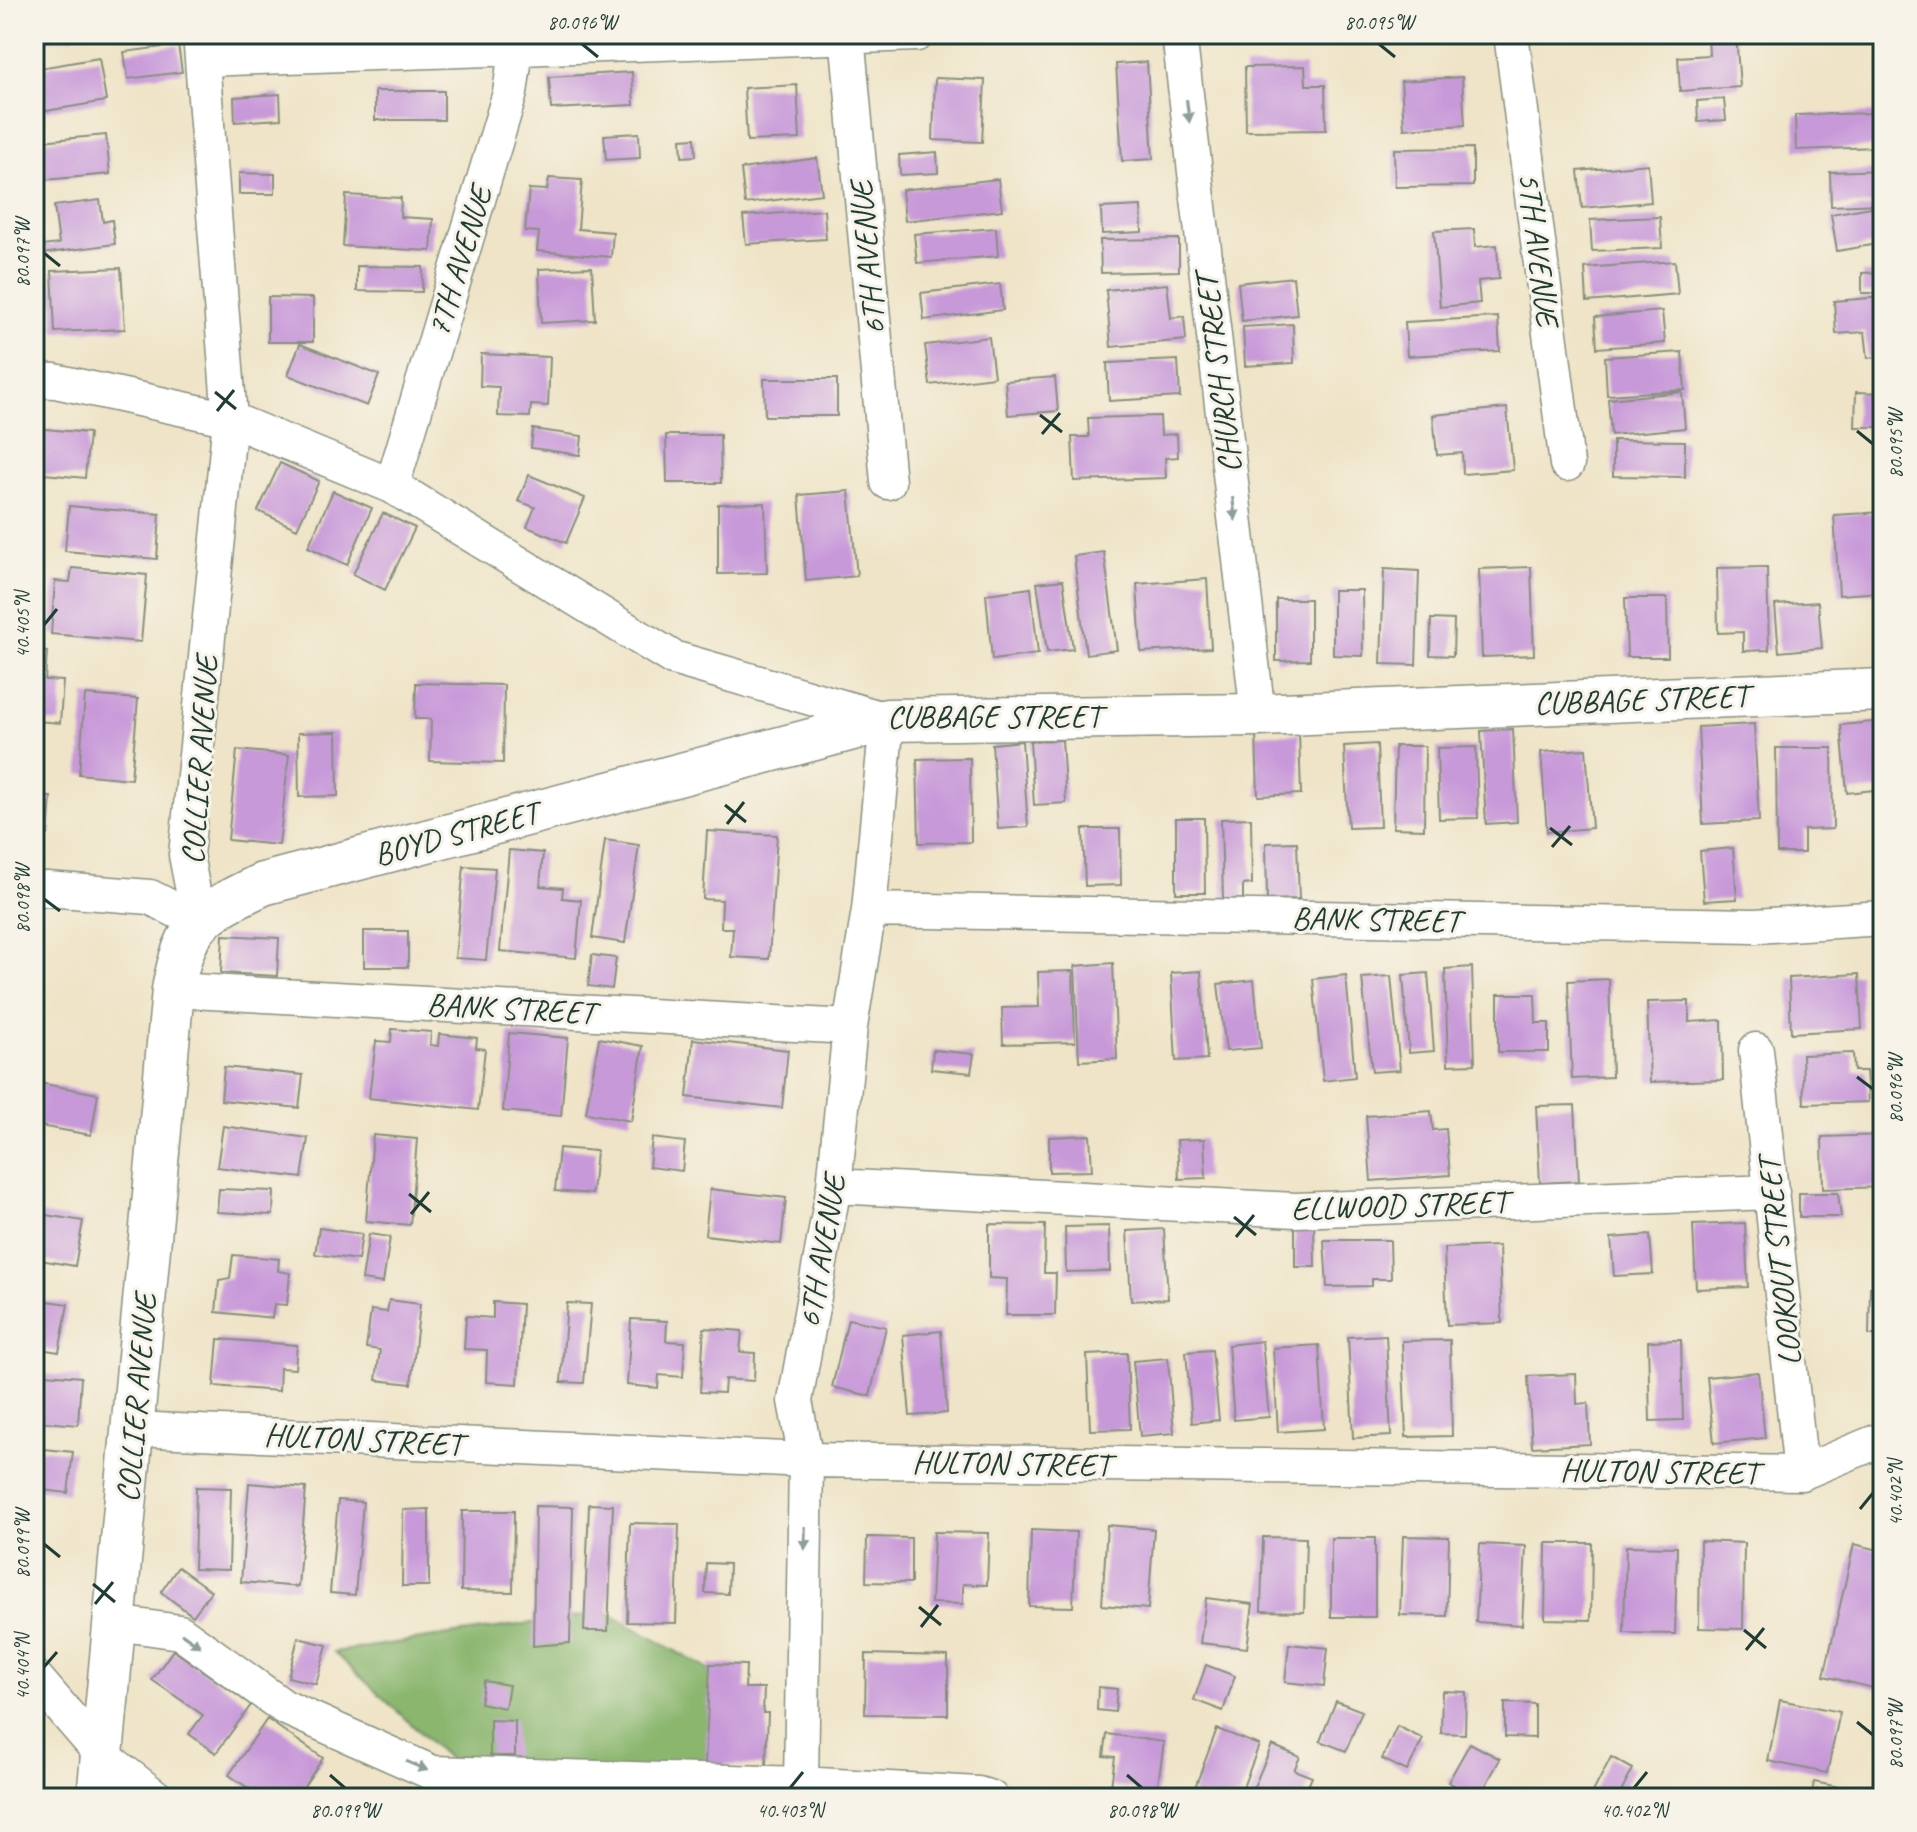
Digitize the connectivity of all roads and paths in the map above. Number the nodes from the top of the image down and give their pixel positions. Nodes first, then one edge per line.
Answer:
1 (917, 34) edge
2 (1179, 34) edge
3 (1511, 34) edge
4 (847, 36) edge
5 (515, 42) edge
6 (202, 46) edge
7 (34, 380) edge
8 (230, 419) junction
9 (1567, 464) dead end
10 (888, 482) dead end
11 (392, 486) junction
12 (1883, 690) edge
13 (1258, 715) junction
14 (887, 720) junction
15 (34, 888) edge
16 (869, 910) junction
17 (1883, 918) edge
18 (199, 922) junction
19 (173, 990) junction
20 (850, 1027) junction
21 (1756, 1050) dead end
22 (834, 1186) junction
23 (1772, 1192) junction
24 (133, 1429) junction
25 (1883, 1439) edge
26 (806, 1460) junction
27 (1801, 1473) junction
28 (116, 1623) junction
29 (34, 1676) edge
30 (102, 1755) junction
31 (801, 1784) junction
32 (98, 1798) edge
33 (157, 1798) edge
34 (991, 1798) edge

1 - 4 street
2 -> 13 street, CHURCH STREET
3 - 9 street, 5TH AVENUE
4 - 5 street
4 - 10 street, 6TH AVENUE
5 - 6 street
5 - 11 street, 7TH AVENUE
6 - 8 street, COLLIER AVENUE
7 - 8 street, CUBBAGE STREET
8 - 11 street, CUBBAGE STREET
8 - 18 street, COLLIER AVENUE
11 - 14 street, CUBBAGE STREET
12 - 13 street, CUBBAGE STREET
13 - 14 street, CUBBAGE STREET
14 - 16 street, 6TH AVENUE
14 - 18 street, BOYD STREET
15 - 18 street
16 - 17 street, BANK STREET
16 - 20 street, 6TH AVENUE
18 - 19 street, COLLIER AVENUE
19 - 20 street, BANK STREET
19 - 24 street, COLLIER AVENUE
20 - 22 street, 6TH AVENUE
21 - 23 street, LOOKOUT STREET
22 - 23 street, ELLWOOD STREET
22 - 26 street, 6TH AVENUE
23 - 27 street, LOOKOUT STREET
24 - 26 street, HULTON STREET
24 - 28 street, COLLIER AVENUE
25 - 27 street, HULTON STREET
26 - 27 street, HULTON STREET
26 -> 31 street, 6TH AVENUE
28 - 30 street, COLLIER AVENUE
28 -> 31 street
29 - 30 street
30 - 32 street, COLLIER AVENUE
30 - 33 street
31 - 34 street

